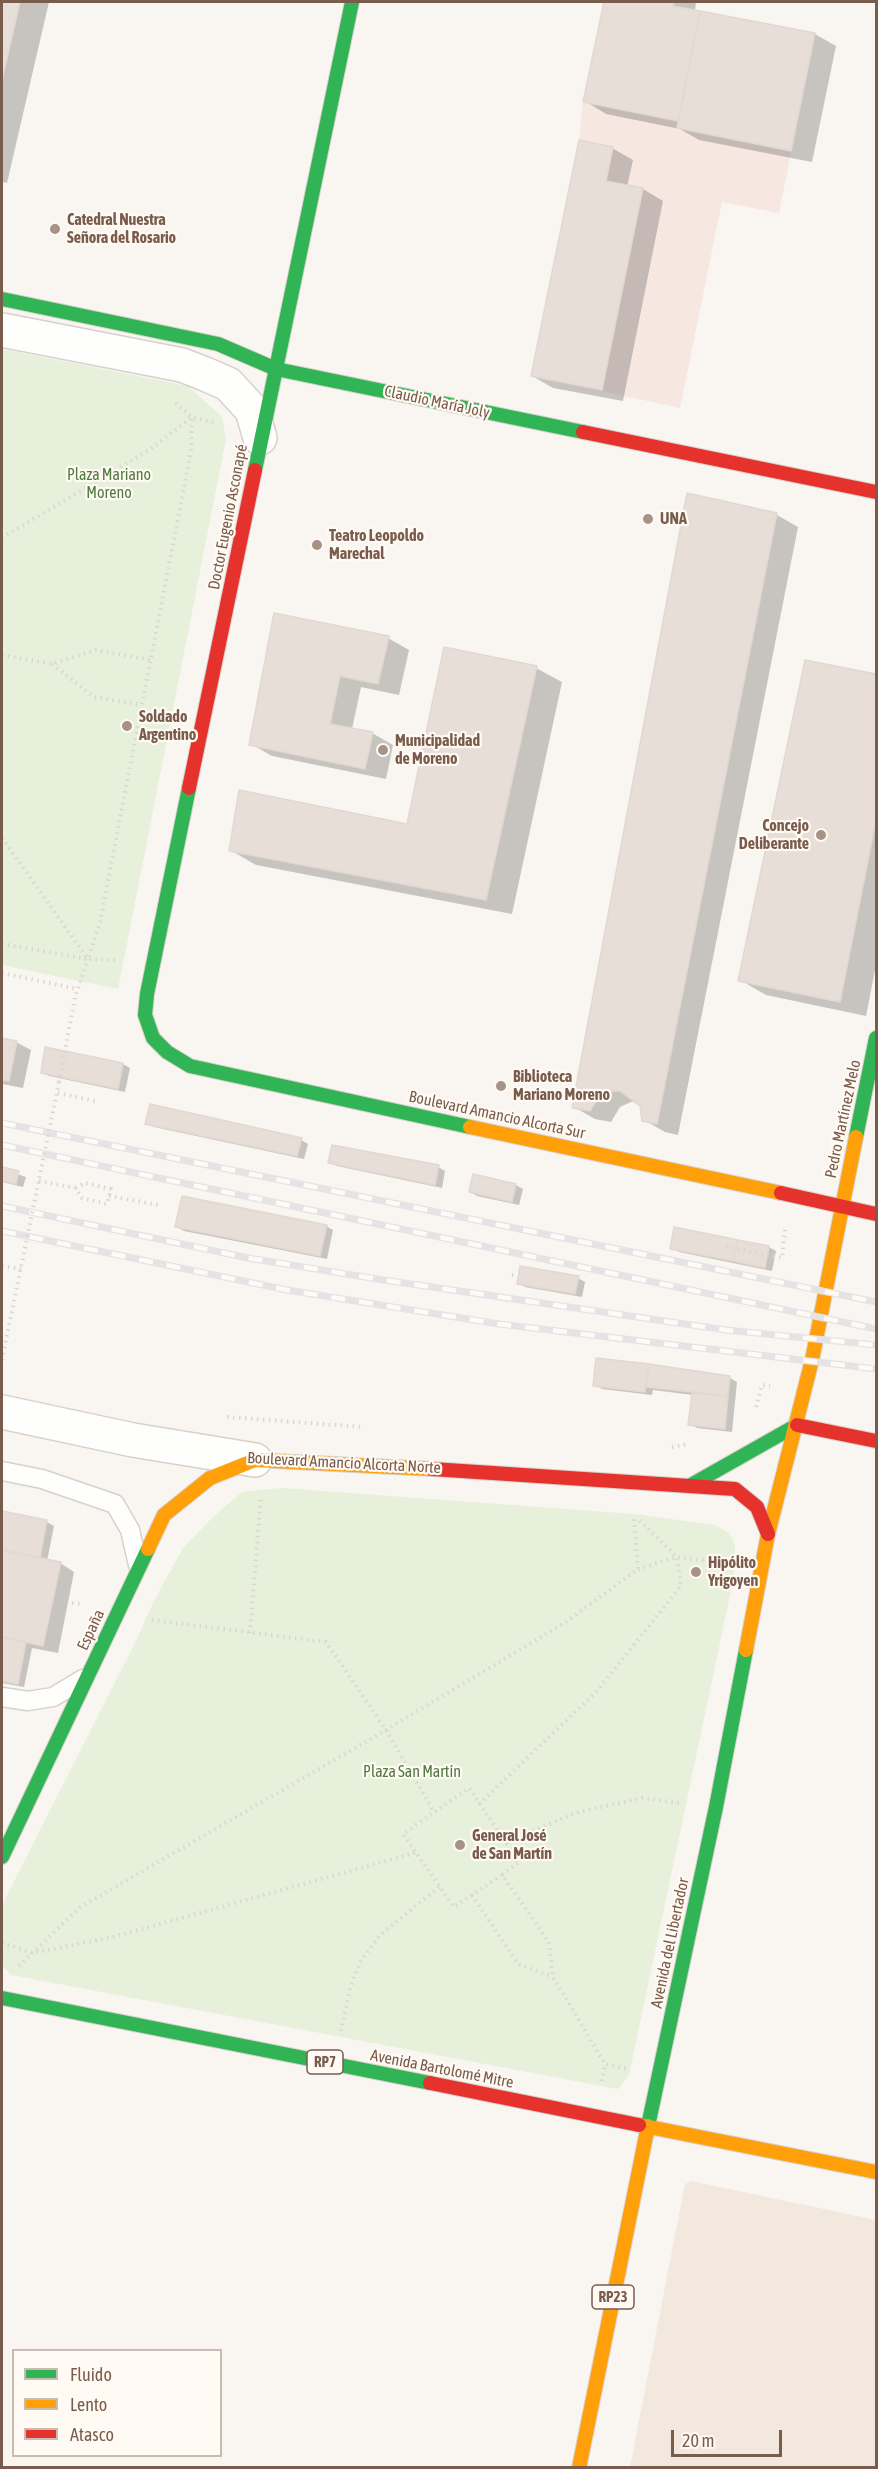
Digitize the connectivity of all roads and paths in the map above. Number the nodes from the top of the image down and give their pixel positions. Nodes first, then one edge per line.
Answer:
1 (352, 2) edge
2 (2, 299) edge
3 (2, 330) edge
4 (276, 369) junction
5 (170, 399) dead end
6 (192, 417) junction
7 (261, 438) junction
8 (876, 492) edge
9 (2, 538) edge
10 (2, 655) edge
11 (150, 660) junction
12 (52, 664) junction
13 (142, 705) junction
14 (2, 838) edge
15 (2, 944) edge
16 (88, 959) junction
17 (122, 960) dead end
18 (2, 973) edge
19 (78, 989) junction
20 (153, 1038) joint
21 (876, 1038) edge
22 (58, 1093) junction
23 (99, 1102) dead end
24 (39, 1181) junction
25 (75, 1188) junction
26 (771, 1191) junction
27 (109, 1196) junction
28 (159, 1205) dead end
29 (842, 1207) junction
30 (876, 1214) edge
31 (726, 1247) dead end
32 (2, 1266) edge
33 (21, 1269) junction
34 (512, 1275) dead end
35 (517, 1276) dead end
36 (2, 1360) edge
37 (2, 1412) edge
38 (218, 1416) dead end
39 (266, 1419) junction
40 (797, 1425) junction
41 (374, 1428) dead end
42 (876, 1441) edge
43 (260, 1460) junction
44 (2, 1471) edge
45 (691, 1485) junction
46 (634, 1515) dead end
47 (768, 1534) junction
48 (677, 1557) junction
49 (762, 1567) junction
50 (139, 1568) junction
51 (638, 1569) dead end
52 (72, 1603) dead end
53 (118, 1612) junction
54 (566, 1622) dead end
55 (250, 1633) junction
56 (87, 1677) junction
57 (2, 1697) edge
58 (386, 1730) junction
59 (479, 1804) junction
60 (716, 1807) junction
61 (434, 1812) junction
62 (505, 1842) junction
63 (415, 1853) junction
64 (2, 1857) edge
65 (502, 1875) junction
66 (439, 1887) junction
67 (472, 1895) junction
68 (2, 1943) edge
69 (33, 1953) junction
70 (553, 1977) junction
71 (4, 1999) edge
72 (335, 2064) junction
73 (659, 2075) junction
74 (648, 2126) junction
75 (876, 2172) edge
76 (579, 2468) edge

1 - 4 street, Doctor Eugenio Asconapé
2 - 4 street, Claudio María Joly
3 - 7 street
4 - 7 street, Doctor Eugenio Asconapé
4 - 8 street, Claudio María Joly
5 - 6 path
6 - 7 path
6 - 9 path
6 - 11 path
7 - 20 street, Doctor Eugenio Asconapé
10 - 12 path
11 - 12 path
11 - 13 path
12 - 13 path
13 - 16 path
14 - 16 path
15 - 16 path
16 - 17 path
16 - 19 path
18 - 19 path
19 - 22 path, bridge
20 - 26 street, Boulevard Amancio Alcorta Sur
21 - 29 street, Pedro Martínez Melo
22 - 23 path
22 - 24 path, bridge
24 - 25 path
24 - 33 path, bridge
25 - 27 path
25 - 27 path
26 - 29 street, Boulevard Amancio Alcorta Sur
26 - 31 path
27 - 28 path
29 - 30 street, Boulevard Amancio Alcorta Sur
29 - 40 street, Pedro Martínez Melo
32 - 33 path
33 - 36 path, bridge
34 - 35 path
37 - 43 street, Boulevard Amancio Alcorta Norte
38 - 39 path
39 - 41 path
39 - 43 path
40 - 42 street
40 - 45 street
40 - 47 street, Avenida del Libertador / RP23
43 - 45 street, Boulevard Amancio Alcorta Norte
43 - 50 street, España
43 - 55 path
44 - 50 lane
45 - 47 street, Boulevard Amancio Alcorta Norte
46 - 48 path
47 - 49 street, Avenida del Libertador / RP23
48 - 49 path
48 - 51 path
48 - 59 path
49 - 60 street, Avenida del Libertador / RP23
50 - 53 street, España
52 - 53 path
53 - 55 path
53 - 56 street, España
54 - 58 path
55 - 58 path
56 - 57 lane
56 - 64 street, España
58 - 61 path
58 - 69 path
59 - 61 path
59 - 62 path
60 - 62 path
60 - 73 street, Avenida del Libertador / RP23
61 - 63 path
62 - 65 path
63 - 66 path
63 - 69 path
65 - 67 path
65 - 70 path
66 - 67 path
66 - 72 path
67 - 70 path
68 - 69 path
69 - 71 path
70 - 73 path
71 - 72 street, Avenida Bartolomé Mitre / RP7
72 - 74 street, Avenida Bartolomé Mitre / RP7
73 - 74 street, Avenida del Libertador / RP23
74 - 75 street, Avenida Bartolomé Mitre / RP7
74 - 76 street, Avenida del Libertador / RP23

